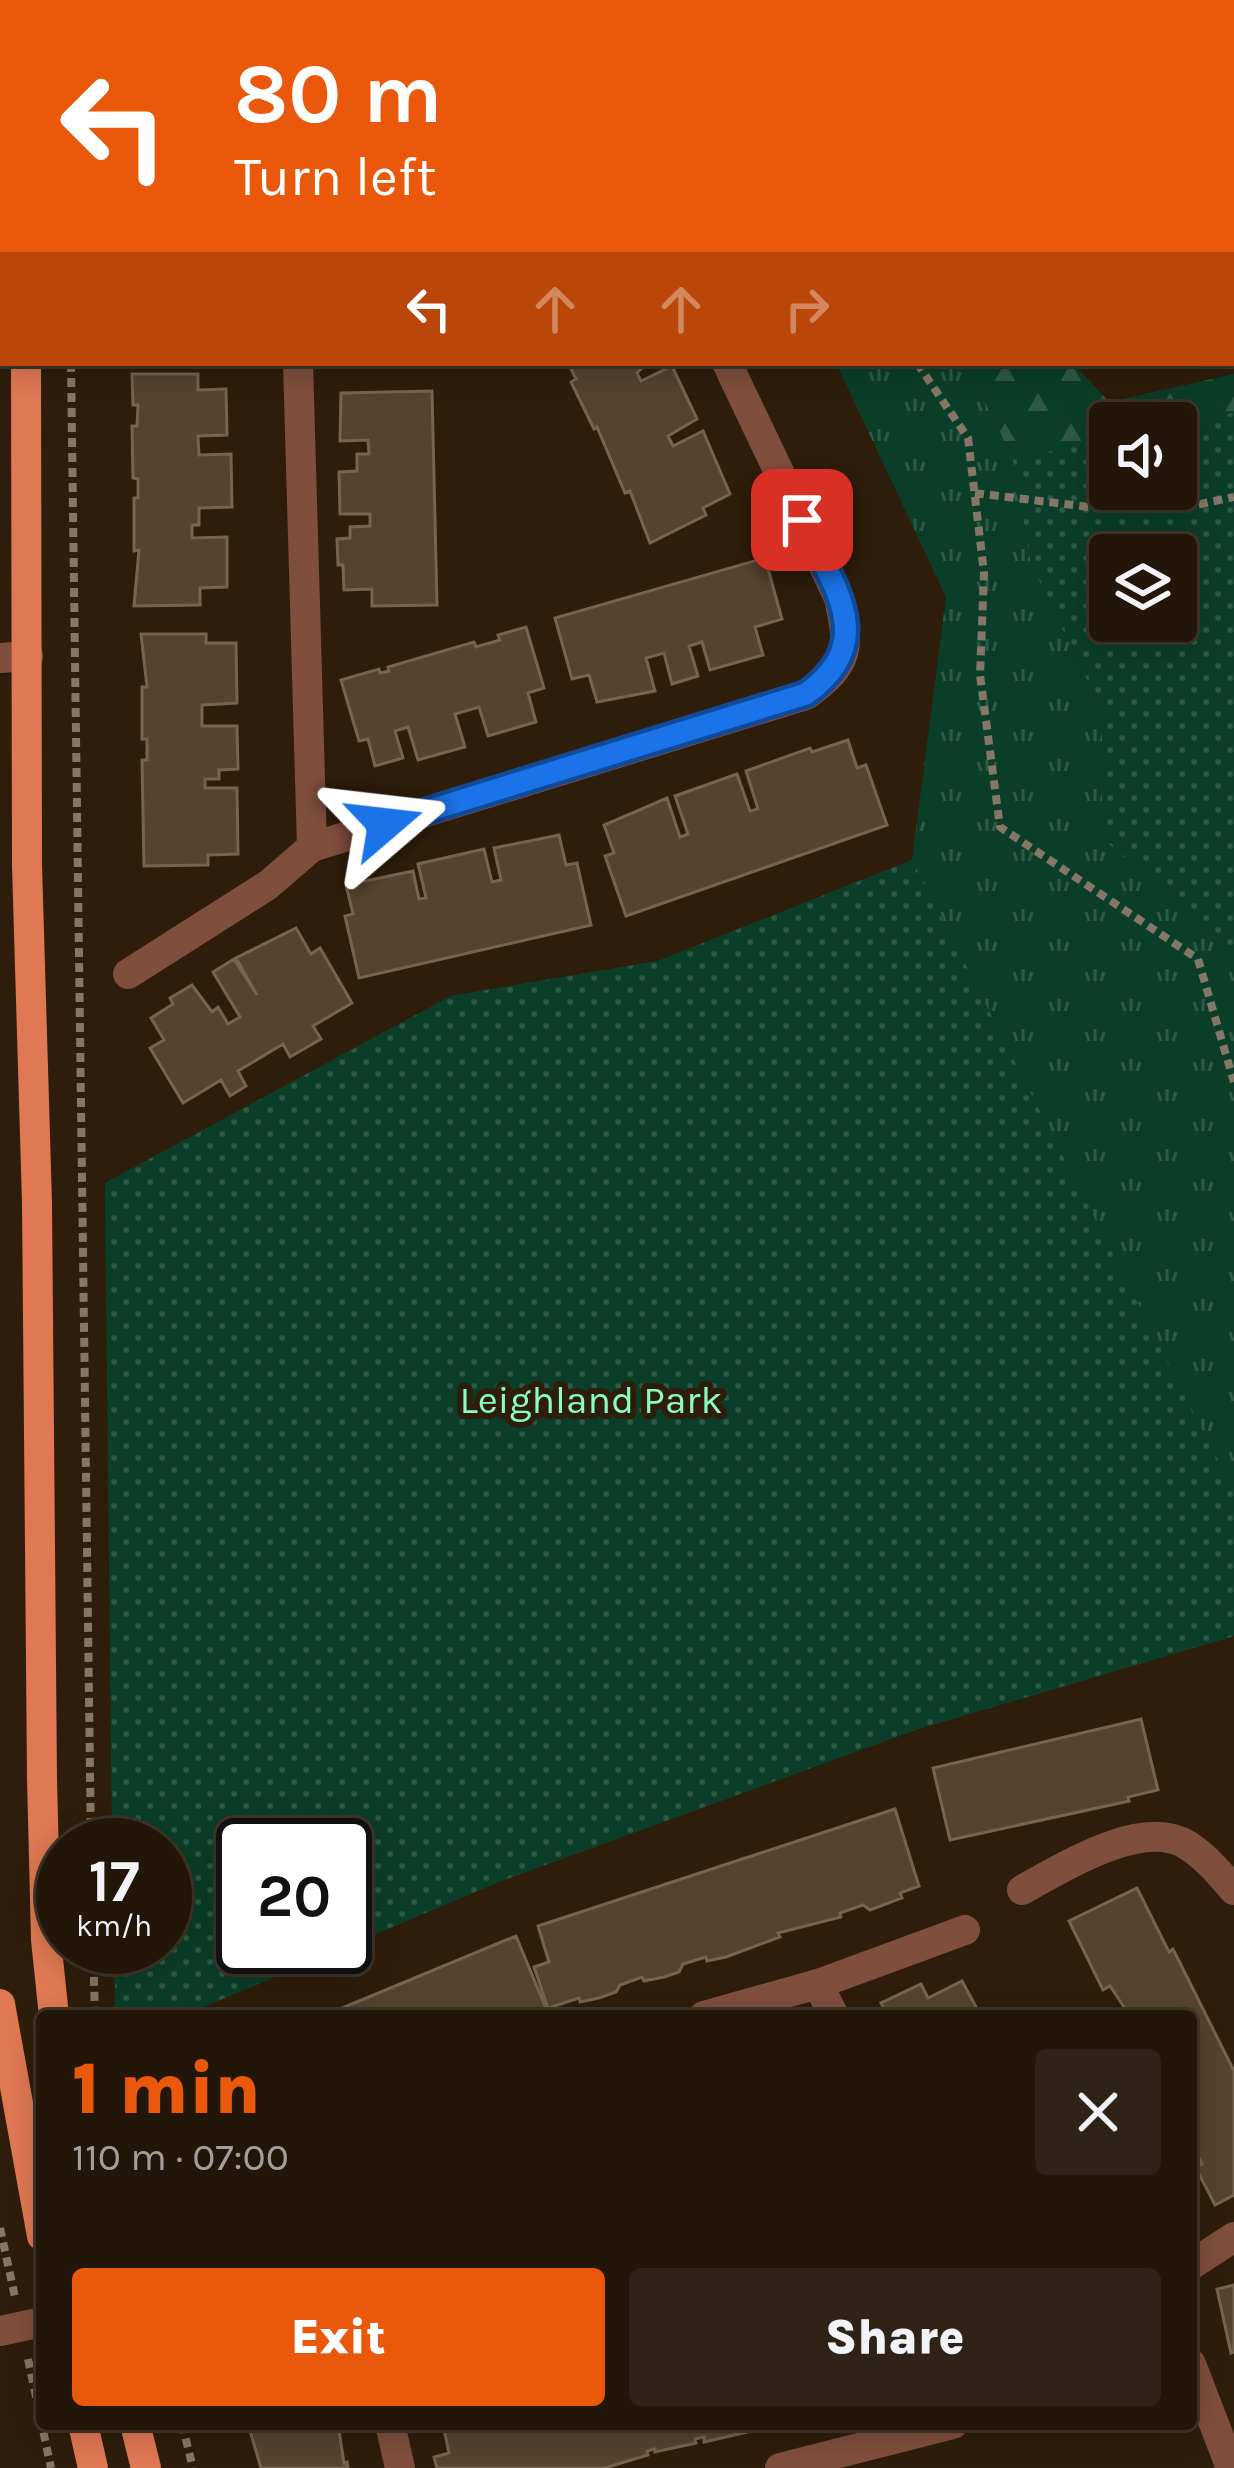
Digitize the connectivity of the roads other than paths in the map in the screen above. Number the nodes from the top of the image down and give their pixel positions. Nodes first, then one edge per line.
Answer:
1 (26, 366) edge
2 (298, 366) edge
3 (728, 366) edge
4 (14, 657) edge
5 (312, 847) junction
6 (128, 974) dead end
7 (1022, 1890) dead end
8 (1234, 1890) edge
9 (965, 1930) dead end
10 (818, 1984) junction
11 (0, 2004) edge
12 (53, 2010) edge
13 (725, 2010) edge
14 (831, 2010) edge
15 (36, 2203) edge
16 (1234, 2237) edge
17 (1197, 2260) edge
18 (36, 2323) edge
19 (0, 2331) edge
20 (1197, 2380) edge
21 (84, 2430) edge
22 (136, 2430) edge
23 (391, 2430) edge
24 (930, 2430) edge
25 (785, 2467) edge
26 (92, 2468) edge
27 (146, 2468) edge
28 (400, 2468) edge
29 (1231, 2468) edge

1 - 4 main road
2 - 5 lane
3 - 5 lane
4 - 12 main road
5 - 6 lane
7 - 8 lane
9 - 10 lane
10 - 13 lane
10 - 14 lane
11 - 15 main road
16 - 17 lane
18 - 19 lane
20 - 29 lane
21 - 26 main road
22 - 27 main road
23 - 28 lane
24 - 25 lane

